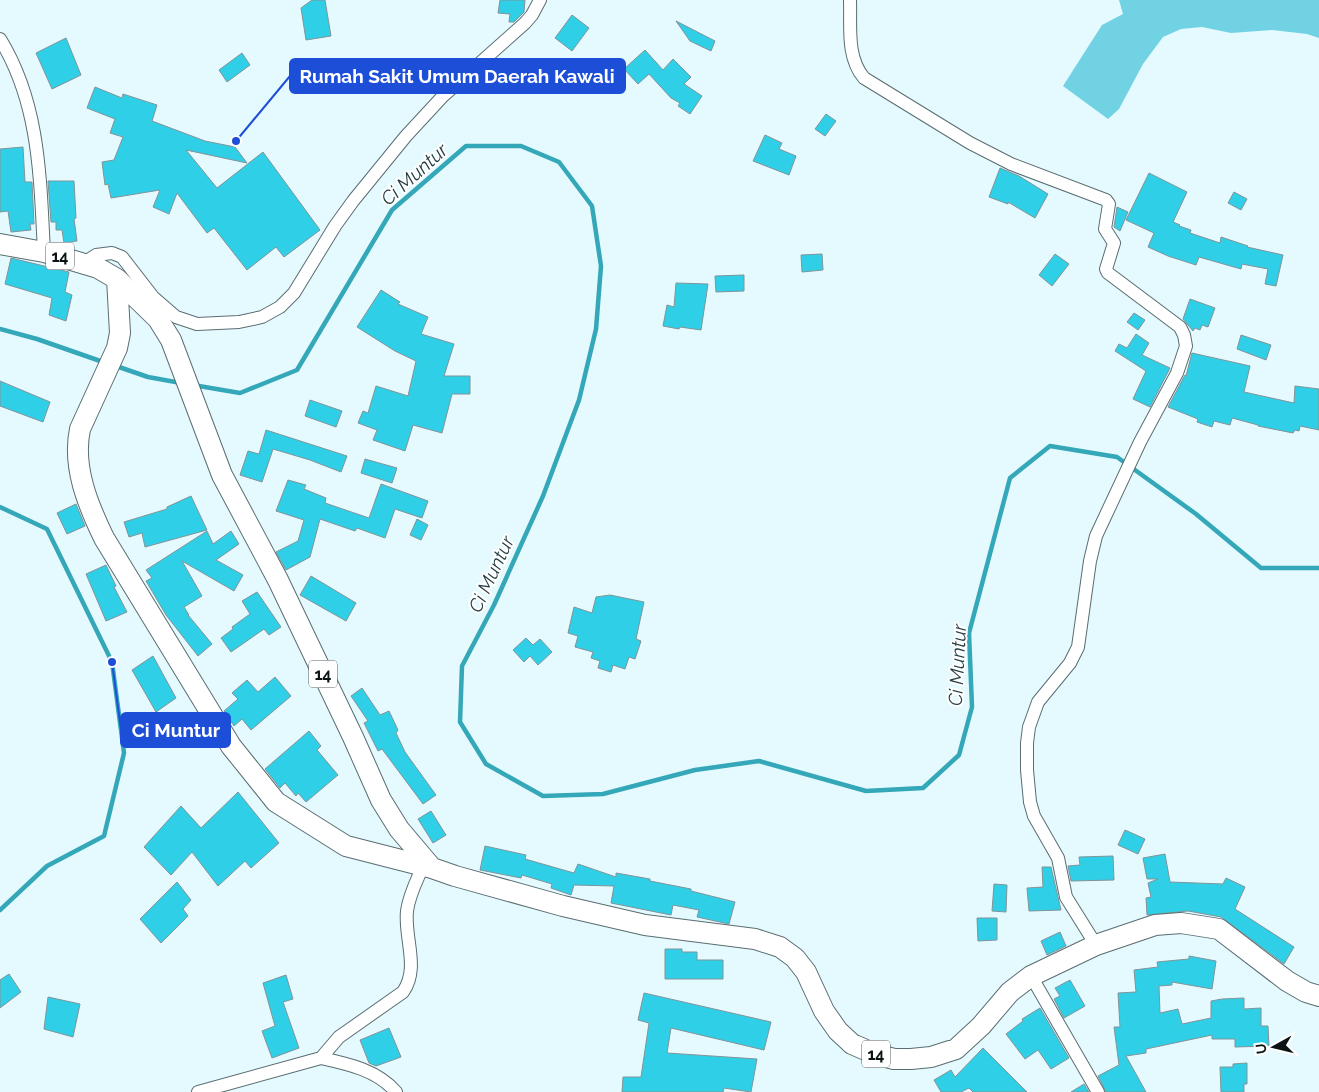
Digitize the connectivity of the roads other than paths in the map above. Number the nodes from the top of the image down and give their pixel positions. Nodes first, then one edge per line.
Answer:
1 (540, 0) edge
2 (850, 0) edge
3 (0, 39) edge
4 (0, 244) edge
5 (44, 252) junction
6 (84, 263) junction
7 (117, 279) junction
8 (428, 867) junction
9 (1096, 945) junction
10 (1031, 976) junction
11 (1319, 996) edge
12 (321, 1058) junction
13 (198, 1092) edge
14 (396, 1092) edge
15 (1098, 1092) edge

1 - 6 street
2 - 9 street
3 - 5 street
4 - 5 highway, 14
5 - 6 highway, 14
6 - 7 highway, 14
7 - 8 highway, 14
7 - 8 highway, 14
8 - 10 highway, 14
8 - 12 street
9 - 10 highway, 14
9 - 11 highway, 14
10 - 15 street
12 - 13 street
12 - 14 street

